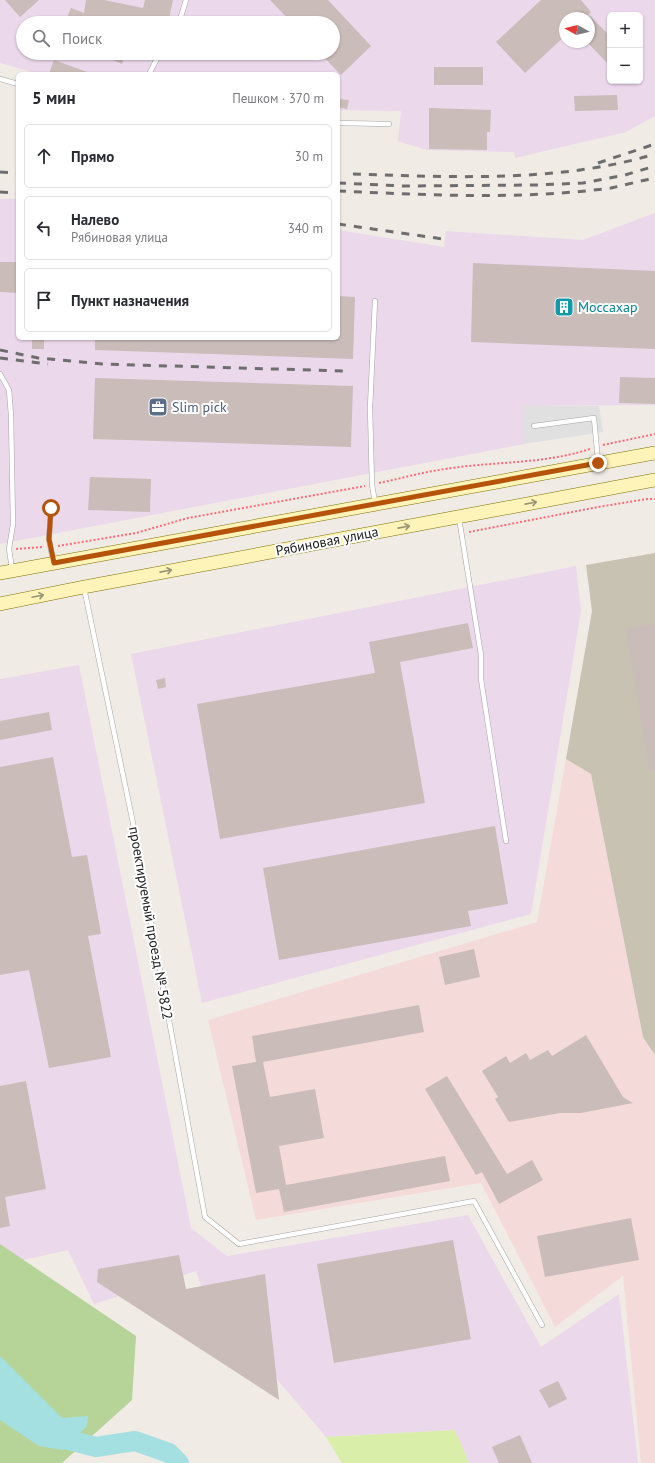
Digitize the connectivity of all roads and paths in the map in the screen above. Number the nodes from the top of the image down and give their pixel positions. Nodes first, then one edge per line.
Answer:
1 (186, 0) edge
2 (181, 16) edge
3 (156, 60) edge
4 (150, 72) edge
5 (0, 79) edge
6 (16, 83) edge
7 (340, 122) edge
8 (389, 124) dead end
9 (375, 301) dead end
10 (0, 374) edge
11 (534, 426) dead end
12 (655, 434) edge
13 (596, 447) junction
14 (655, 453) edge
15 (598, 463) junction
16 (655, 480) edge
17 (372, 485) junction
18 (655, 499) edge
19 (375, 504) junction
20 (51, 508) dead end
21 (459, 516) junction
22 (461, 534) junction
23 (50, 547) junction
24 (9, 549) junction
25 (54, 563) junction
26 (6, 572) edge
27 (84, 587) junction
28 (0, 604) edge
29 (506, 841) dead end
30 (542, 1325) dead end

1 - 2 lane
3 - 4 lane
5 - 6 lane
7 - 8 lane
9 - 17 lane
10 - 24 lane
11 - 13 lane
12 - 13 path
13 - 15 lane
13 - 17 path
14 - 15 main road, Рябиновая улица
15 - 19 main road, Рябиновая улица
21 -> 16 main road, Рябиновая улица
17 - 19 lane
17 - 23 path
18 - 22 path
19 - 25 main road, Рябиновая улица
20 - 23 lane
21 - 22 lane
27 -> 21 main road, Рябиновая улица
22 - 29 lane
23 - 24 path
23 - 25 lane
24 - 26 lane
25 - 26 main road, Рябиновая улица
28 -> 27 main road, Рябиновая улица
27 - 30 lane, проектируемый проезд № 5822

